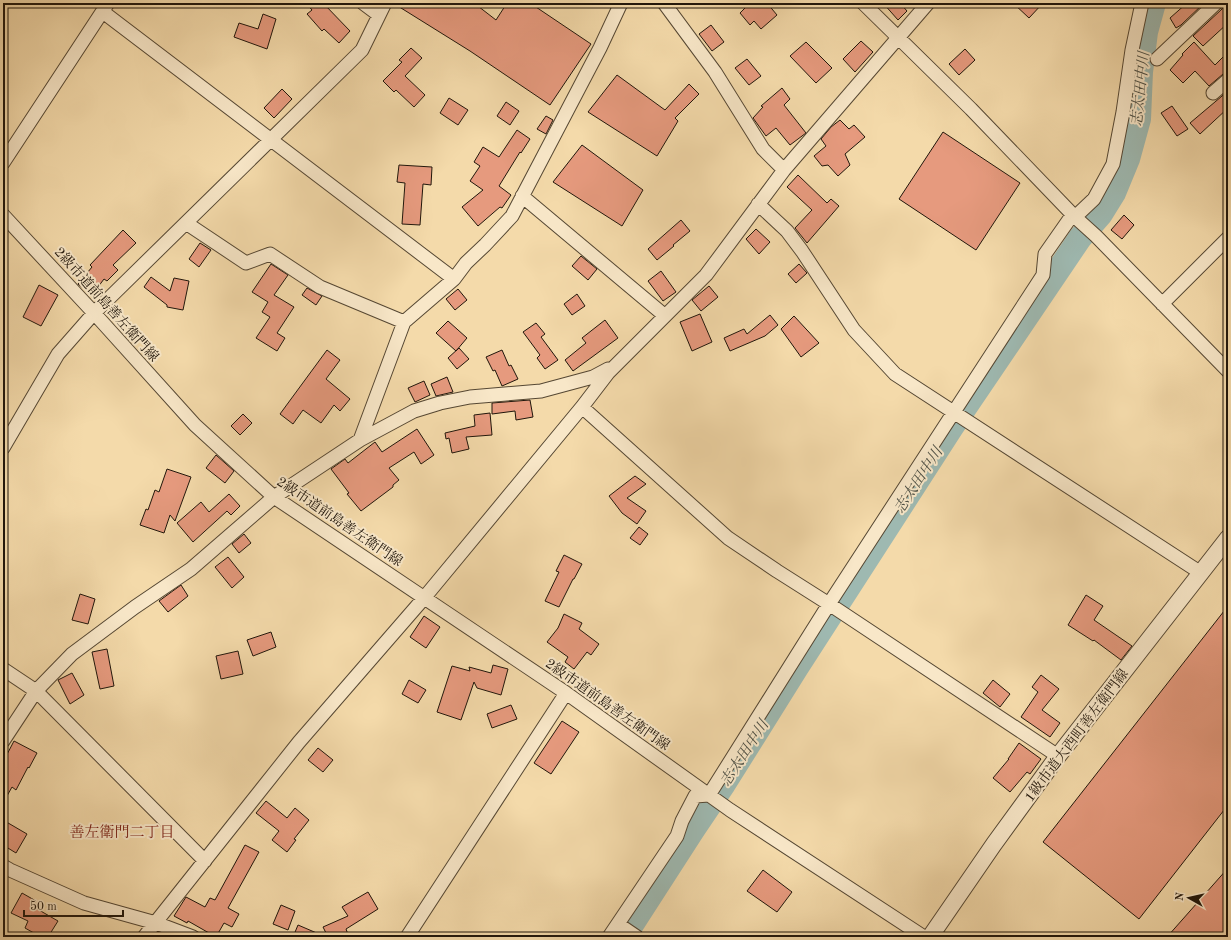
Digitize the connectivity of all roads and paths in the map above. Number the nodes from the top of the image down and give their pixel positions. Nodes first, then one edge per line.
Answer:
1 (363, 3) edge
2 (385, 3) edge
3 (621, 3) edge
4 (664, 3) edge
5 (863, 3) edge
6 (928, 3) edge
7 (1142, 3) edge
8 (1216, 3) edge
9 (105, 7) edge
10 (379, 15) junction
11 (898, 38) junction
12 (1157, 59) dead end
13 (1228, 80) edge
14 (1213, 93) dead end
15 (270, 140) junction
16 (3, 163) edge
17 (784, 170) junction
18 (522, 196) junction
19 (758, 204) junction
20 (3, 215) edge
21 (1076, 218) junction
22 (186, 223) junction
23 (1228, 238) edge
24 (454, 279) junction
25 (1162, 304) junction
26 (94, 313) junction
27 (664, 315) junction
28 (404, 322) junction
29 (616, 364) junction
30 (1228, 371) edge
31 (582, 407) junction
32 (953, 412) junction
33 (360, 440) junction
34 (3, 448) edge
35 (274, 497) junction
36 (1228, 538) edge
37 (1201, 573) junction
38 (424, 598) junction
39 (829, 604) junction
40 (3, 669) edge
41 (36, 691) junction
42 (566, 693) junction
43 (3, 741) edge
44 (1058, 756) junction
45 (709, 795) junction
46 (205, 861) junction
47 (3, 866) edge
48 (156, 923) junction
49 (618, 924) junction
50 (144, 937) edge
51 (193, 937) edge
52 (407, 937) edge
53 (609, 937) edge
54 (637, 937) edge
55 (924, 937) edge
56 (930, 937) edge

1 - 10 street
2 - 10 street
3 - 18 street
4 - 17 street
5 - 11 street
6 - 11 street
7 - 21 street
8 - 12 street
9 - 15 street
9 - 16 street
10 - 15 street
11 - 17 street
11 - 21 street
13 - 14 street
15 - 22 street
15 - 24 street
17 - 19 street
18 - 24 street
18 - 27 street
19 - 27 street
19 - 32 street
20 - 26 street, 2級市道前島善左衛門線
21 - 25 street
21 - 32 street
22 - 26 street
22 - 28 street
23 - 25 street
24 - 28 street
25 - 30 street
26 - 34 street
26 - 35 street, 2級市道前島善左衛門線
27 - 29 street
28 - 33 street
29 - 31 street
29 - 33 street
31 - 38 street
31 - 39 street
32 - 37 street
32 - 39 street
33 - 35 street
35 - 38 street, 2級市道前島善左衛門線
35 - 41 street
36 - 37 street, 1級市道大西町善左衛門線
37 - 44 street, 1級市道大西町善左衛門線
38 - 42 street, 2級市道前島善左衛門線
38 - 46 street
39 - 44 street
39 - 45 street
40 - 41 street
41 - 43 street
41 - 46 street
42 - 45 street, 2級市道前島善左衛門線
42 - 52 street
44 - 56 street, 1級市道大西町善左衛門線
45 - 49 street
45 - 55 street, 2級市道前島善左衛門線
46 - 48 street
47 - 48 street
48 - 50 street
48 - 51 street
49 - 53 street
49 - 54 street

